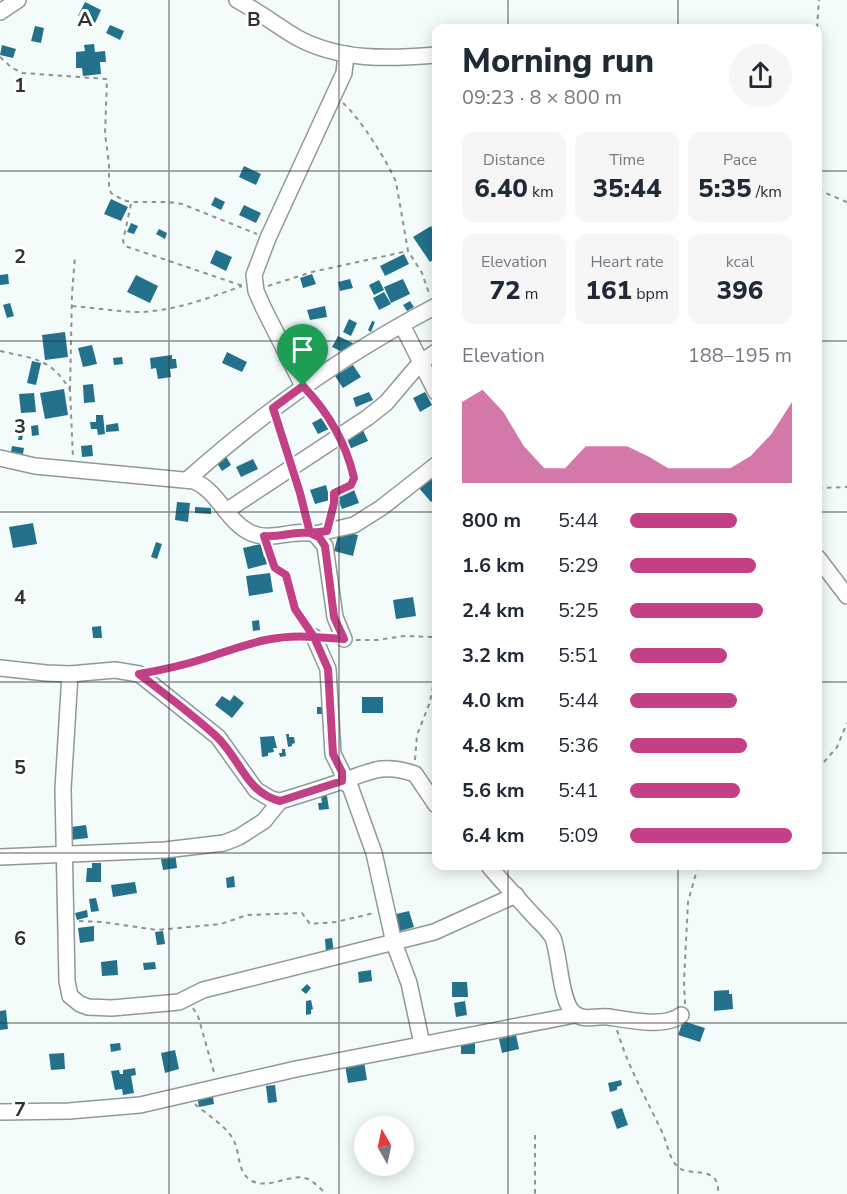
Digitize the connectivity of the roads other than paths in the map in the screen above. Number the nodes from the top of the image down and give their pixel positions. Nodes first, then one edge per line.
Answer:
1 (18, 0) edge
2 (237, 0) edge
3 (0, 12) edge
4 (346, 54) junction
5 (432, 55) edge
6 (432, 308) edge
7 (402, 325) junction
8 (432, 354) edge
9 (420, 363) junction
10 (432, 385) edge
11 (303, 386) junction
12 (0, 459) edge
13 (432, 468) edge
14 (187, 480) junction
15 (226, 511) junction
16 (317, 533) junction
17 (822, 563) edge
18 (847, 596) edge
19 (314, 637) road end
20 (344, 639) road end
21 (0, 668) edge
22 (70, 674) junction
23 (342, 781) junction
24 (432, 799) edge
25 (280, 801) junction
26 (65, 855) junction
27 (0, 857) edge
28 (493, 870) edge
29 (516, 895) junction
30 (394, 943) junction
31 (575, 1015) junction
32 (681, 1015) road end
33 (422, 1044) junction
34 (0, 1112) edge

1 - 3 street
2 - 4 street
4 - 5 street
4 - 11 street
6 - 7 street
7 - 9 street
7 - 11 street
8 - 9 street
9 - 10 street
9 - 15 street
11 - 14 street
12 - 14 street
13 - 16 street
14 - 15 street
15 - 16 street
16 - 20 street
17 - 18 street
19 - 23 street
21 - 22 street
22 - 25 street
22 - 26 street
23 - 24 street
23 - 25 street
23 - 30 street
25 - 26 street
26 - 27 street
26 - 30 street
28 - 29 street
29 - 30 street
29 - 31 street
30 - 33 street
31 - 32 street
31 - 33 street
33 - 34 street

